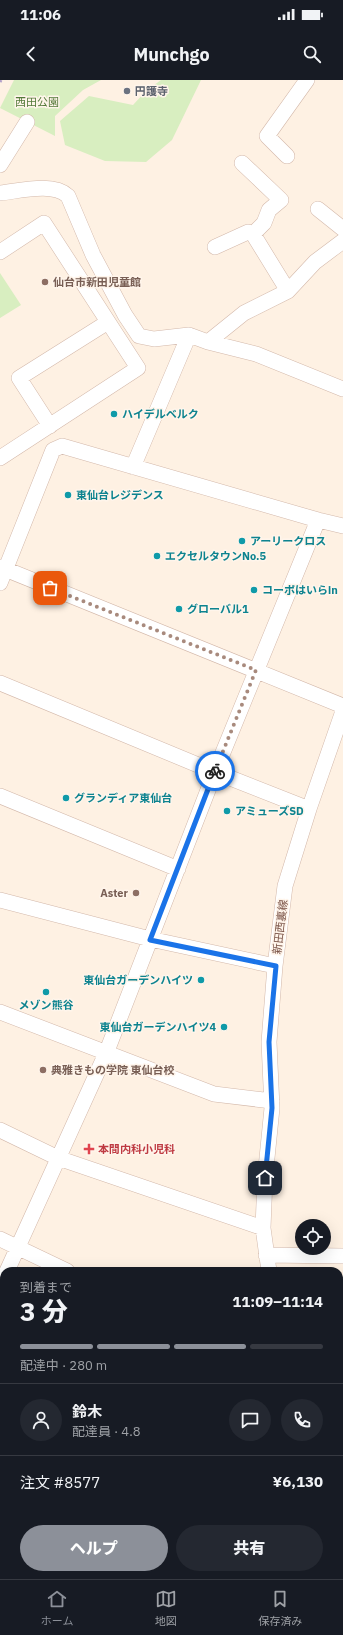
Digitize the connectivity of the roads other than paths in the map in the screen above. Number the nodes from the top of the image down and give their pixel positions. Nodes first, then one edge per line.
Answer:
1 (307, 80) edge
2 (27, 122) dead end
3 (287, 156) dead end
4 (242, 163) dead end
5 (0, 165) edge
6 (0, 193) edge
7 (318, 209) dead end
8 (343, 229) edge
9 (253, 234) junction
10 (343, 242) edge
11 (215, 247) dead end
12 (0, 252) edge
13 (288, 291) junction
14 (108, 322) junction
15 (189, 335) junction
16 (208, 342) junction
17 (343, 389) edge
18 (50, 426) junction
19 (0, 458) edge
20 (133, 467) junction
21 (318, 520) junction
22 (343, 526) edge
23 (2, 573) edge
24 (256, 670) junction
25 (0, 683) edge
26 (343, 706) edge
27 (343, 711) edge
28 (215, 772) junction
29 (0, 796) edge
30 (309, 809) junction
31 (178, 869) junction
32 (0, 900) edge
33 (150, 940) junction
34 (276, 966) junction
35 (0, 1012) edge
36 (106, 1051) junction
37 (272, 1101) junction
38 (0, 1130) edge
39 (58, 1158) junction
40 (263, 1228) junction
41 (0, 1239) edge
42 (18, 1247) junction
43 (266, 1255) junction
44 (343, 1256) edge
45 (9, 1267) edge
46 (59, 1267) edge
47 (268, 1267) edge

1 - 3 street
2 - 5 street
4 - 9 street
6 - 15 street
7 - 8 street
9 - 11 street
9 - 13 street
10 - 13 street
12 - 14 street
13 - 16 street
14 - 18 street
14 - 18 street
15 - 16 street
15 - 20 street
16 - 17 street
18 - 19 street
20 - 21 street
20 - 23 street
21 - 22 street
21 - 24 street
23 - 24 street
24 - 26 street
24 - 28 street
25 - 28 street
27 - 30 street, 新田西裏線
28 - 30 street
28 - 31 street
29 - 31 street
30 - 34 street, 新田西裏線
31 - 33 street
32 - 33 street
33 - 34 street
33 - 36 street
34 - 37 street, 新田西裏線
35 - 36 street
36 - 37 street
36 - 39 street
37 - 40 street, 新田西裏線
38 - 39 street
39 - 40 street
39 - 42 street
40 - 43 street, 新田西裏線
41 - 42 street
42 - 45 street
42 - 46 street
43 - 44 street
43 - 47 street, 新田西裏線

